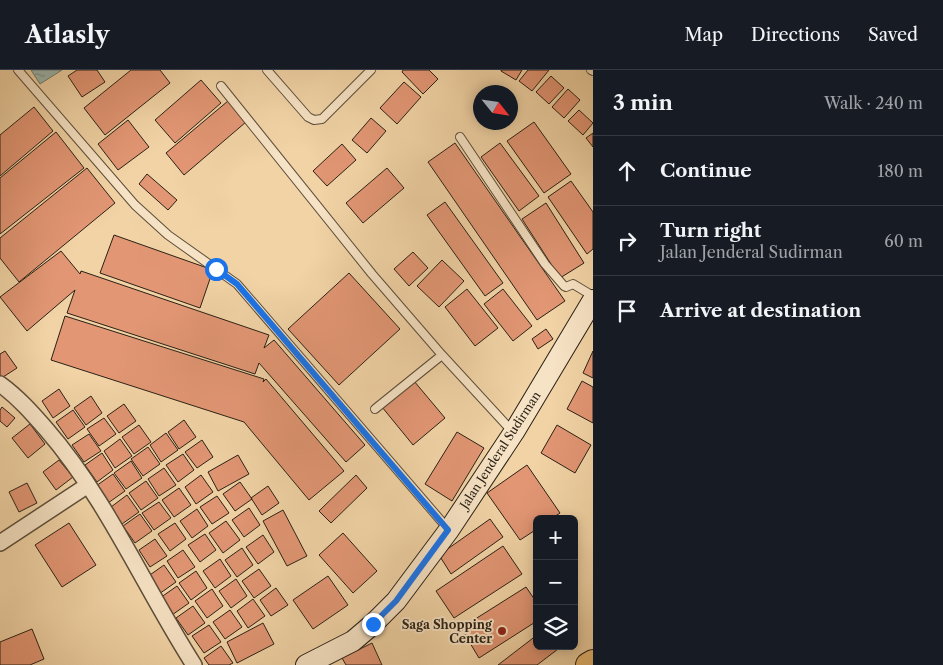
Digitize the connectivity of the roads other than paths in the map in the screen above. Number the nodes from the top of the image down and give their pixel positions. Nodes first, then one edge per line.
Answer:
1 (18, 70) edge
2 (267, 70) edge
3 (372, 70) edge
4 (221, 86) dead end
5 (460, 137) dead end
6 (593, 296) edge
7 (593, 300) edge
8 (442, 355) junction
9 (0, 384) edge
10 (374, 409) dead end
11 (514, 432) junction
12 (88, 486) junction
13 (448, 530) junction
14 (0, 543) edge
15 (593, 662) edge
16 (194, 665) edge
17 (306, 665) edge
18 (588, 665) edge

1 - 13 lane
2 - 3 lane
4 - 8 lane
5 - 6 lane
7 - 11 main road, Jalan Jenderal Sudirman
8 - 10 lane
8 - 11 lane
9 - 12 street
11 - 13 main road, Jalan Jenderal Sudirman
12 - 14 street
12 - 16 street
13 - 17 main road, Jalan Jenderal Sudirman
15 - 18 highway

